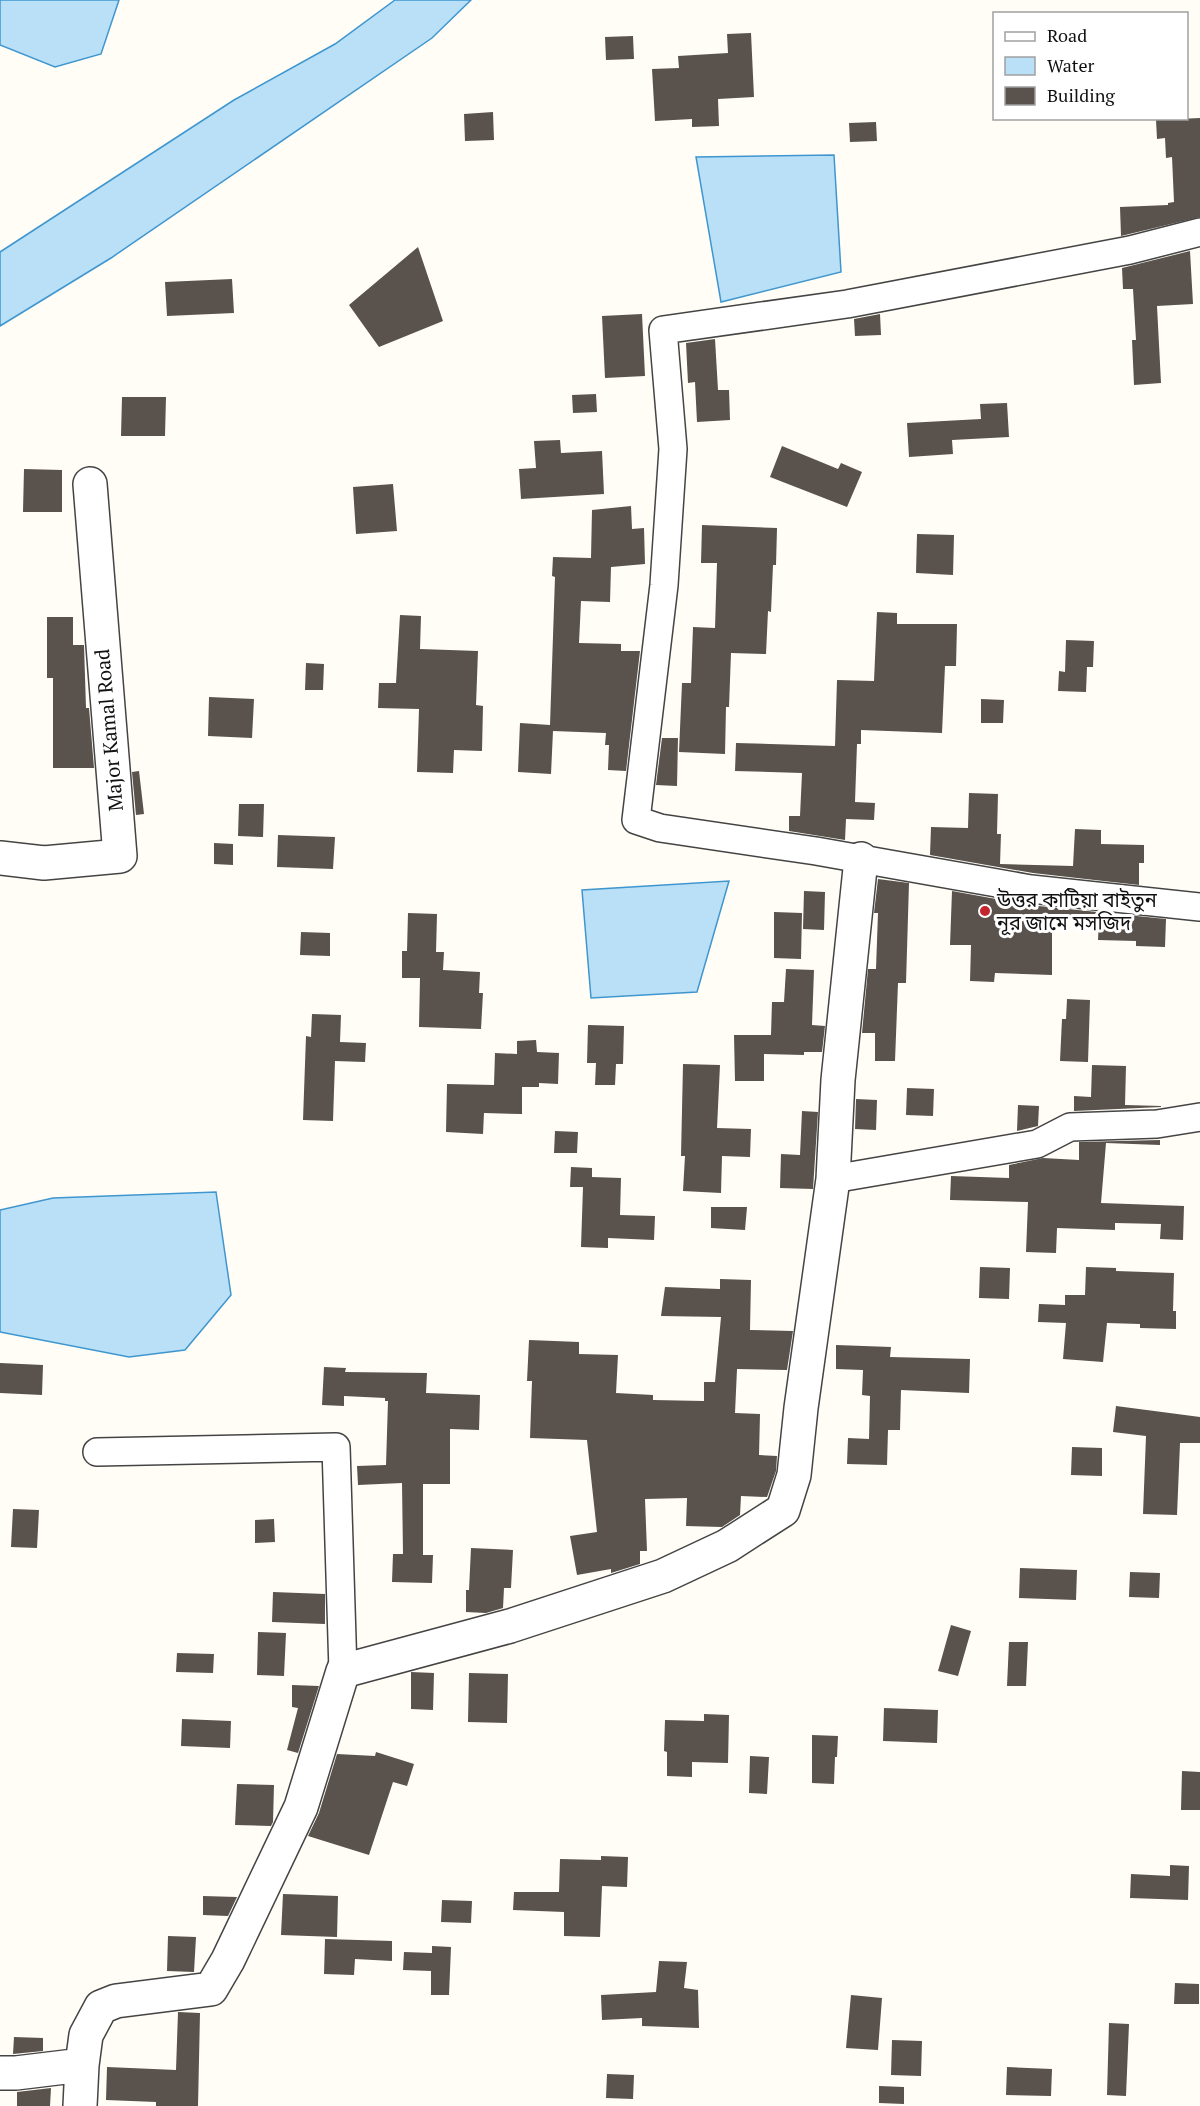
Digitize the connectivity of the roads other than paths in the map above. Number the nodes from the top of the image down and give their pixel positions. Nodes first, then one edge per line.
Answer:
1 (1200, 232) edge
2 (90, 484) dead end
3 (0, 858) edge
4 (861, 859) junction
5 (1200, 907) edge
6 (1200, 1117) edge
7 (833, 1179) junction
8 (97, 1452) dead end
9 (344, 1671) junction
10 (82, 2065) junction
11 (0, 2073) edge
12 (80, 2106) edge

1 - 4 street
2 - 3 street, Major Kamal Road
4 - 5 street
4 - 7 street
6 - 7 street
7 - 9 street
8 - 9 street
9 - 10 street
10 - 11 street
10 - 12 street

